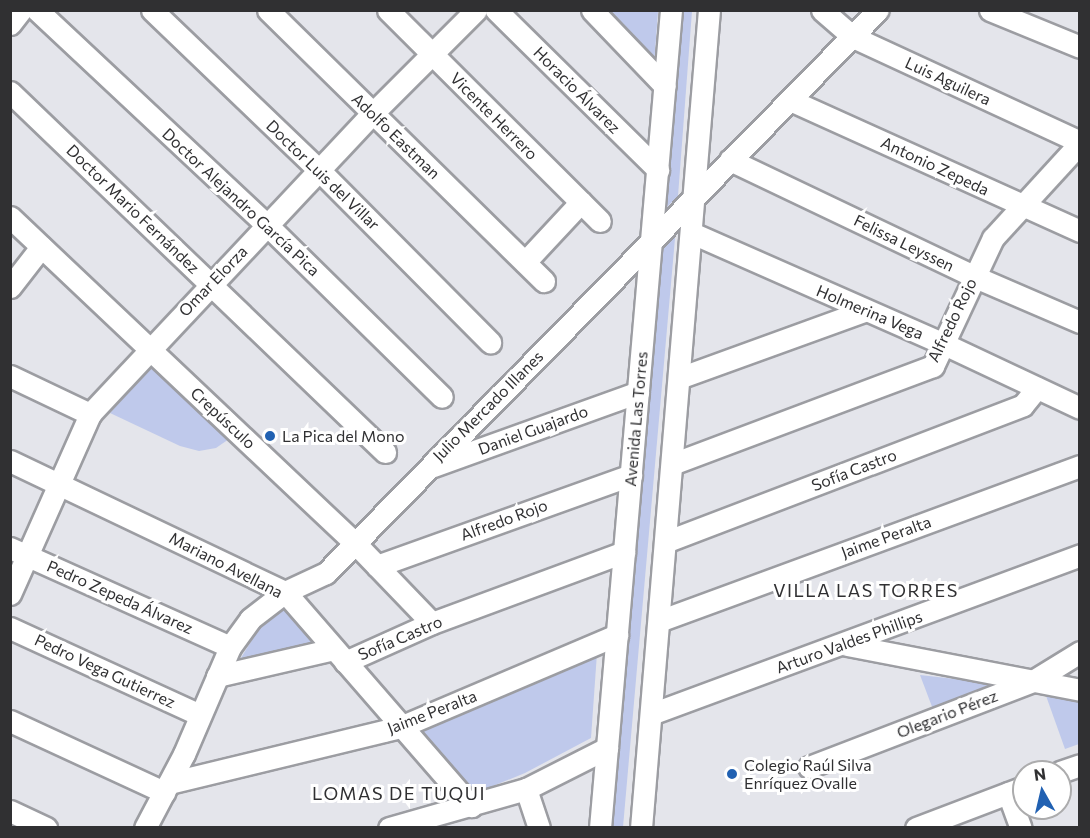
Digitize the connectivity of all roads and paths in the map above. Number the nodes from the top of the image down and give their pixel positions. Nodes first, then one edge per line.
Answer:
1 (21, 10) edge
2 (37, 10) edge
3 (152, 10) edge
4 (268, 10) edge
5 (388, 10) edge
6 (476, 10) edge
7 (496, 10) edge
8 (592, 10) edge
9 (671, 10) edge
10 (709, 10) edge
11 (822, 10) edge
12 (878, 10) edge
13 (990, 10) edge
14 (10, 24) edge
15 (853, 37) junction
16 (1080, 47) edge
17 (433, 54) junction
18 (665, 86) junction
19 (10, 92) edge
20 (790, 100) junction
21 (373, 113) junction
22 (1080, 142) edge
23 (730, 160) junction
24 (319, 170) junction
25 (658, 170) junction
26 (695, 196) junction
27 (581, 202) junction
28 (1021, 205) junction
29 (10, 217) edge
30 (600, 221) dead end
31 (267, 225) junction
32 (1080, 231) edge
33 (692, 233) junction
34 (652, 241) junction
35 (41, 247) junction
36 (525, 262) junction
37 (973, 276) junction
38 (544, 281) dead end
39 (211, 284) junction
40 (10, 286) edge
41 (864, 311) junction
42 (1080, 322) edge
43 (490, 342) dead end
44 (944, 344) junction
45 (149, 348) junction
46 (10, 376) edge
47 (679, 378) junction
48 (1037, 388) junction
49 (638, 392) junction
50 (442, 397) dead end
51 (1080, 408) edge
52 (90, 414) junction
53 (385, 452) dead end
54 (10, 461) edge
55 (672, 464) junction
56 (1080, 466) edge
57 (427, 468) junction
58 (631, 475) junction
59 (60, 484) junction
60 (354, 542) junction
61 (665, 542) junction
62 (19, 551) edge
63 (624, 552) junction
64 (1080, 555) edge
65 (377, 566) junction
66 (285, 592) junction
67 (10, 594) edge
68 (658, 621) junction
69 (432, 623) junction
70 (10, 628) edge
71 (617, 635) junction
72 (846, 644) junction
73 (230, 647) junction
74 (1080, 652) edge
75 (340, 655) junction
76 (217, 676) junction
77 (1033, 681) junction
78 (1080, 690) edge
79 (651, 714) junction
80 (200, 715) junction
81 (10, 721) edge
82 (400, 727) junction
83 (608, 748) junction
84 (809, 767) dead end
85 (166, 788) junction
86 (526, 789) junction
87 (1012, 792) edge
88 (471, 806) junction
89 (10, 811) edge
90 (46, 828) edge
91 (146, 828) edge
92 (389, 828) edge
93 (539, 828) edge
94 (600, 828) edge
95 (641, 828) edge
96 (916, 828) edge

1 - 14 street
2 - 31 street, Doctor Alejandro García Pica
3 - 24 street, Doctor Luis del Villar
4 - 21 street, Adolfo Eastman
5 - 17 street, Vicente Herrero
6 - 17 street, Omar Elorza
7 - 25 street, Horacio Álvarez
8 - 18 street
9 - 18 street, Avenida Las Torres
10 - 26 street
11 - 15 street, Luis Aguilera
12 - 15 street, Julio Mercado Illanes
13 - 16 street
15 - 20 street, Julio Mercado Illanes
15 - 22 street, Luis Aguilera
17 - 21 street, Omar Elorza
17 - 27 street, Vicente Herrero
18 - 25 street, Avenida Las Torres
19 - 39 street, Doctor Mario Fernández
20 - 23 street, Julio Mercado Illanes
20 - 28 street, Antonio Zepeda
21 - 24 street, Omar Elorza
21 - 36 street, Adolfo Eastman
22 - 28 street, Alfredo Rojo
23 - 26 street, Julio Mercado Illanes
23 - 37 street, Felissa Leyssen
24 - 31 street, Omar Elorza
24 - 43 street, Doctor Luis del Villar
25 - 34 street, Avenida Las Torres
26 - 33 street
26 - 34 street, Julio Mercado Illanes
27 - 30 street, Vicente Herrero
27 - 36 street
28 - 32 street, Antonio Zepeda
28 - 37 street, Alfredo Rojo
29 - 35 street, Crepúsculo
31 - 39 street, Omar Elorza
31 - 50 street, Doctor Alejandro García Pica
33 - 41 street, Holmerina Vega
33 - 47 street
34 - 49 street, Avenida Las Torres
34 - 57 street, Julio Mercado Illanes
35 - 40 street
35 - 45 street, Crepúsculo
36 - 38 street, Adolfo Eastman
37 - 42 street, Felissa Leyssen
37 - 44 street, Alfredo Rojo
39 - 45 street, Omar Elorza
39 - 53 street, Doctor Mario Fernández
41 - 44 street, Holmerina Vega
41 - 47 street
44 - 48 street, Holmerina Vega
44 - 55 street, Alfredo Rojo
45 - 52 street, Omar Elorza
45 - 60 street, Crepúsculo
46 - 52 street
47 - 55 street
48 - 51 street, Holmerina Vega
48 - 61 street, Sofía Castro
49 - 57 street, Daniel Guajardo
49 - 58 street, Avenida Las Torres
52 - 59 street, Omar Elorza
54 - 59 street, Mariano Avellana
55 - 61 street
56 - 68 street, Jaime Peralta
57 - 60 street, Julio Mercado Illanes
58 - 63 street, Avenida Las Torres
58 - 65 street, Alfredo Rojo
59 - 62 street, Omar Elorza
59 - 66 street, Mariano Avellana
60 - 65 street, Crepúsculo
60 - 66 street, Julio Mercado Illanes
61 - 68 street
62 - 67 street, Omar Elorza
62 - 73 street, Pedro Zepeda Álvarez
63 - 69 street, Sofía Castro
63 - 71 street, Avenida Las Torres
64 - 72 street, Arturo Valdes Phillips
65 - 69 street, Crepúsculo
66 - 73 street, Julio Mercado Illanes
66 - 75 street, Mariano Avellana
68 - 79 street
69 - 75 street, Sofía Castro
70 - 80 street, Pedro Vega Gutierrez
71 - 82 street, Jaime Peralta
71 - 83 street, Avenida Las Torres
72 - 77 street
72 - 79 street, Arturo Valdes Phillips
73 - 76 street, Julio Mercado Illanes
74 - 77 street, Olegario Pérez
75 - 76 street
75 - 82 street, Mariano Avellana
76 - 80 street, Julio Mercado Illanes
77 - 78 street
77 - 84 street, Olegario Pérez
79 - 95 street
80 - 85 street, Julio Mercado Illanes
81 - 85 street
82 - 85 street, Jaime Peralta
82 - 88 street, Mariano Avellana
83 - 86 street
83 - 94 street, Avenida Las Torres
85 - 91 street, Julio Mercado Illanes
86 - 88 street
86 - 93 street
87 - 96 street
88 - 92 street
89 - 90 street

